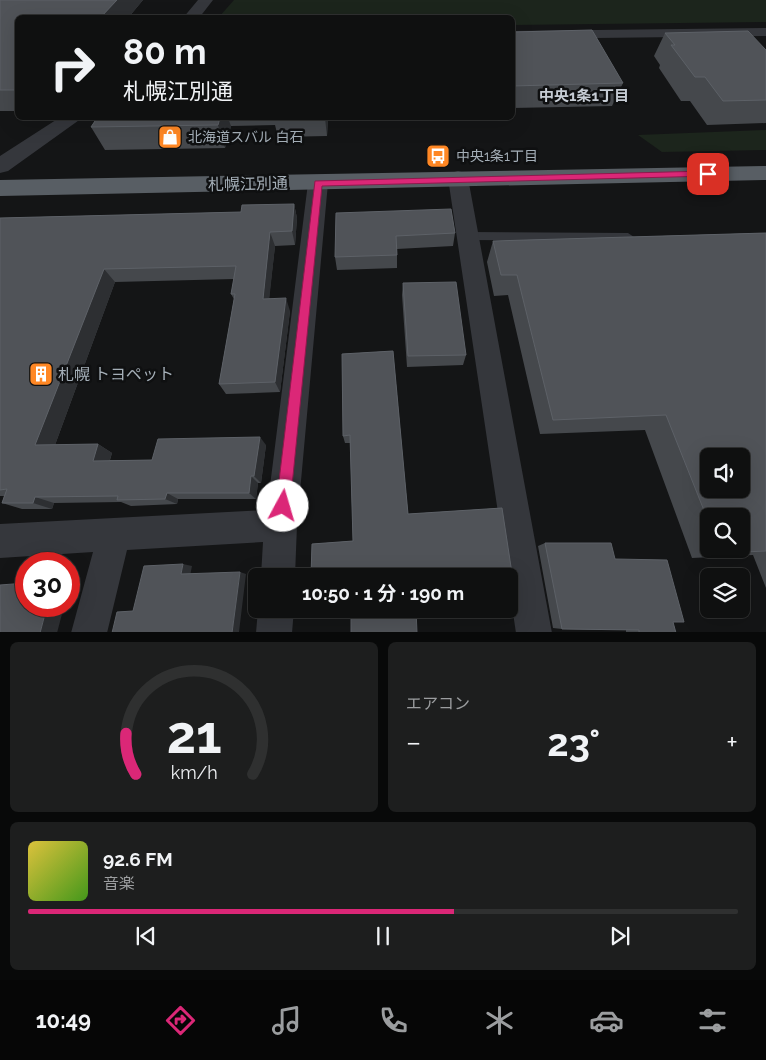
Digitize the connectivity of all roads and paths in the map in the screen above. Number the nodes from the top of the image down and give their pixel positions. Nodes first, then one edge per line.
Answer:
1 (206, 0) edge
2 (193, 15) edge
3 (766, 32) edge
4 (515, 36) edge
5 (69, 120) edge
6 (0, 166) edge
7 (766, 173) edge
8 (458, 178) junction
9 (318, 183) junction
10 (0, 188) edge
11 (468, 236) junction
12 (637, 237) edge
13 (281, 525) junction
14 (114, 536) junction
15 (0, 541) edge
16 (278, 568) edge
17 (275, 618) edge
18 (89, 632) edge
19 (274, 632) edge
20 (534, 632) edge

1 - 2 street
3 - 4 street
5 - 6 street
7 - 8 highway, 札幌江別通
8 - 9 highway, 札幌江別通
8 - 11 street
9 - 10 highway, 札幌江別通
9 - 13 street
11 - 12 lane
11 - 20 street
13 - 14 street
13 - 16 street
14 - 15 street
14 - 18 street
17 - 19 street

